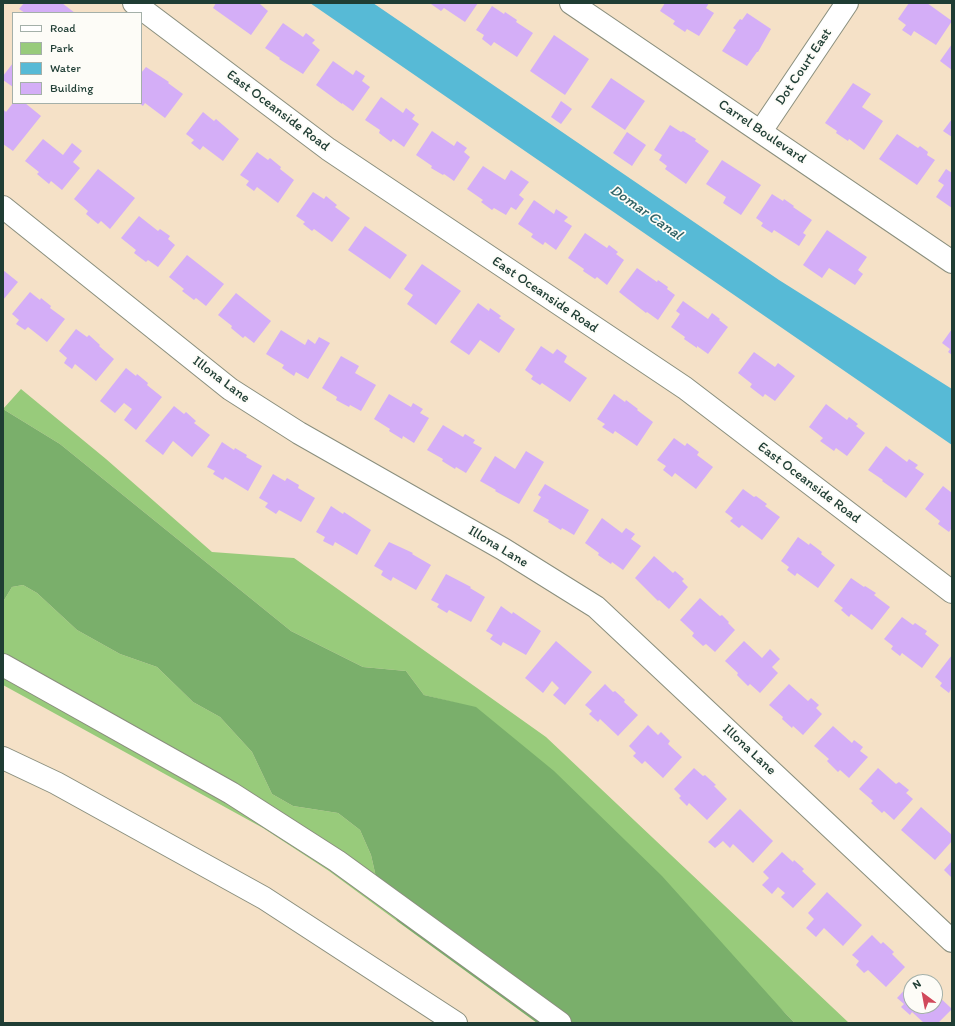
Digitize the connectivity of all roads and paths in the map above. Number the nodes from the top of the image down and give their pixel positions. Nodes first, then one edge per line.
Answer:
1 (134, 3) edge
2 (570, 3) edge
3 (847, 3) edge
4 (761, 131) junction
5 (3, 206) edge
6 (952, 262) edge
7 (952, 592) edge
8 (3, 665) edge
9 (3, 758) edge
10 (952, 941) edge
11 (456, 1023) edge
12 (560, 1023) edge

1 - 7 street, East Oceanside Road
2 - 4 street, Carrel Boulevard
3 - 4 street, Dot Court East
4 - 6 street, Carrel Boulevard
5 - 10 street, Illona Lane
8 - 12 street
9 - 11 street

